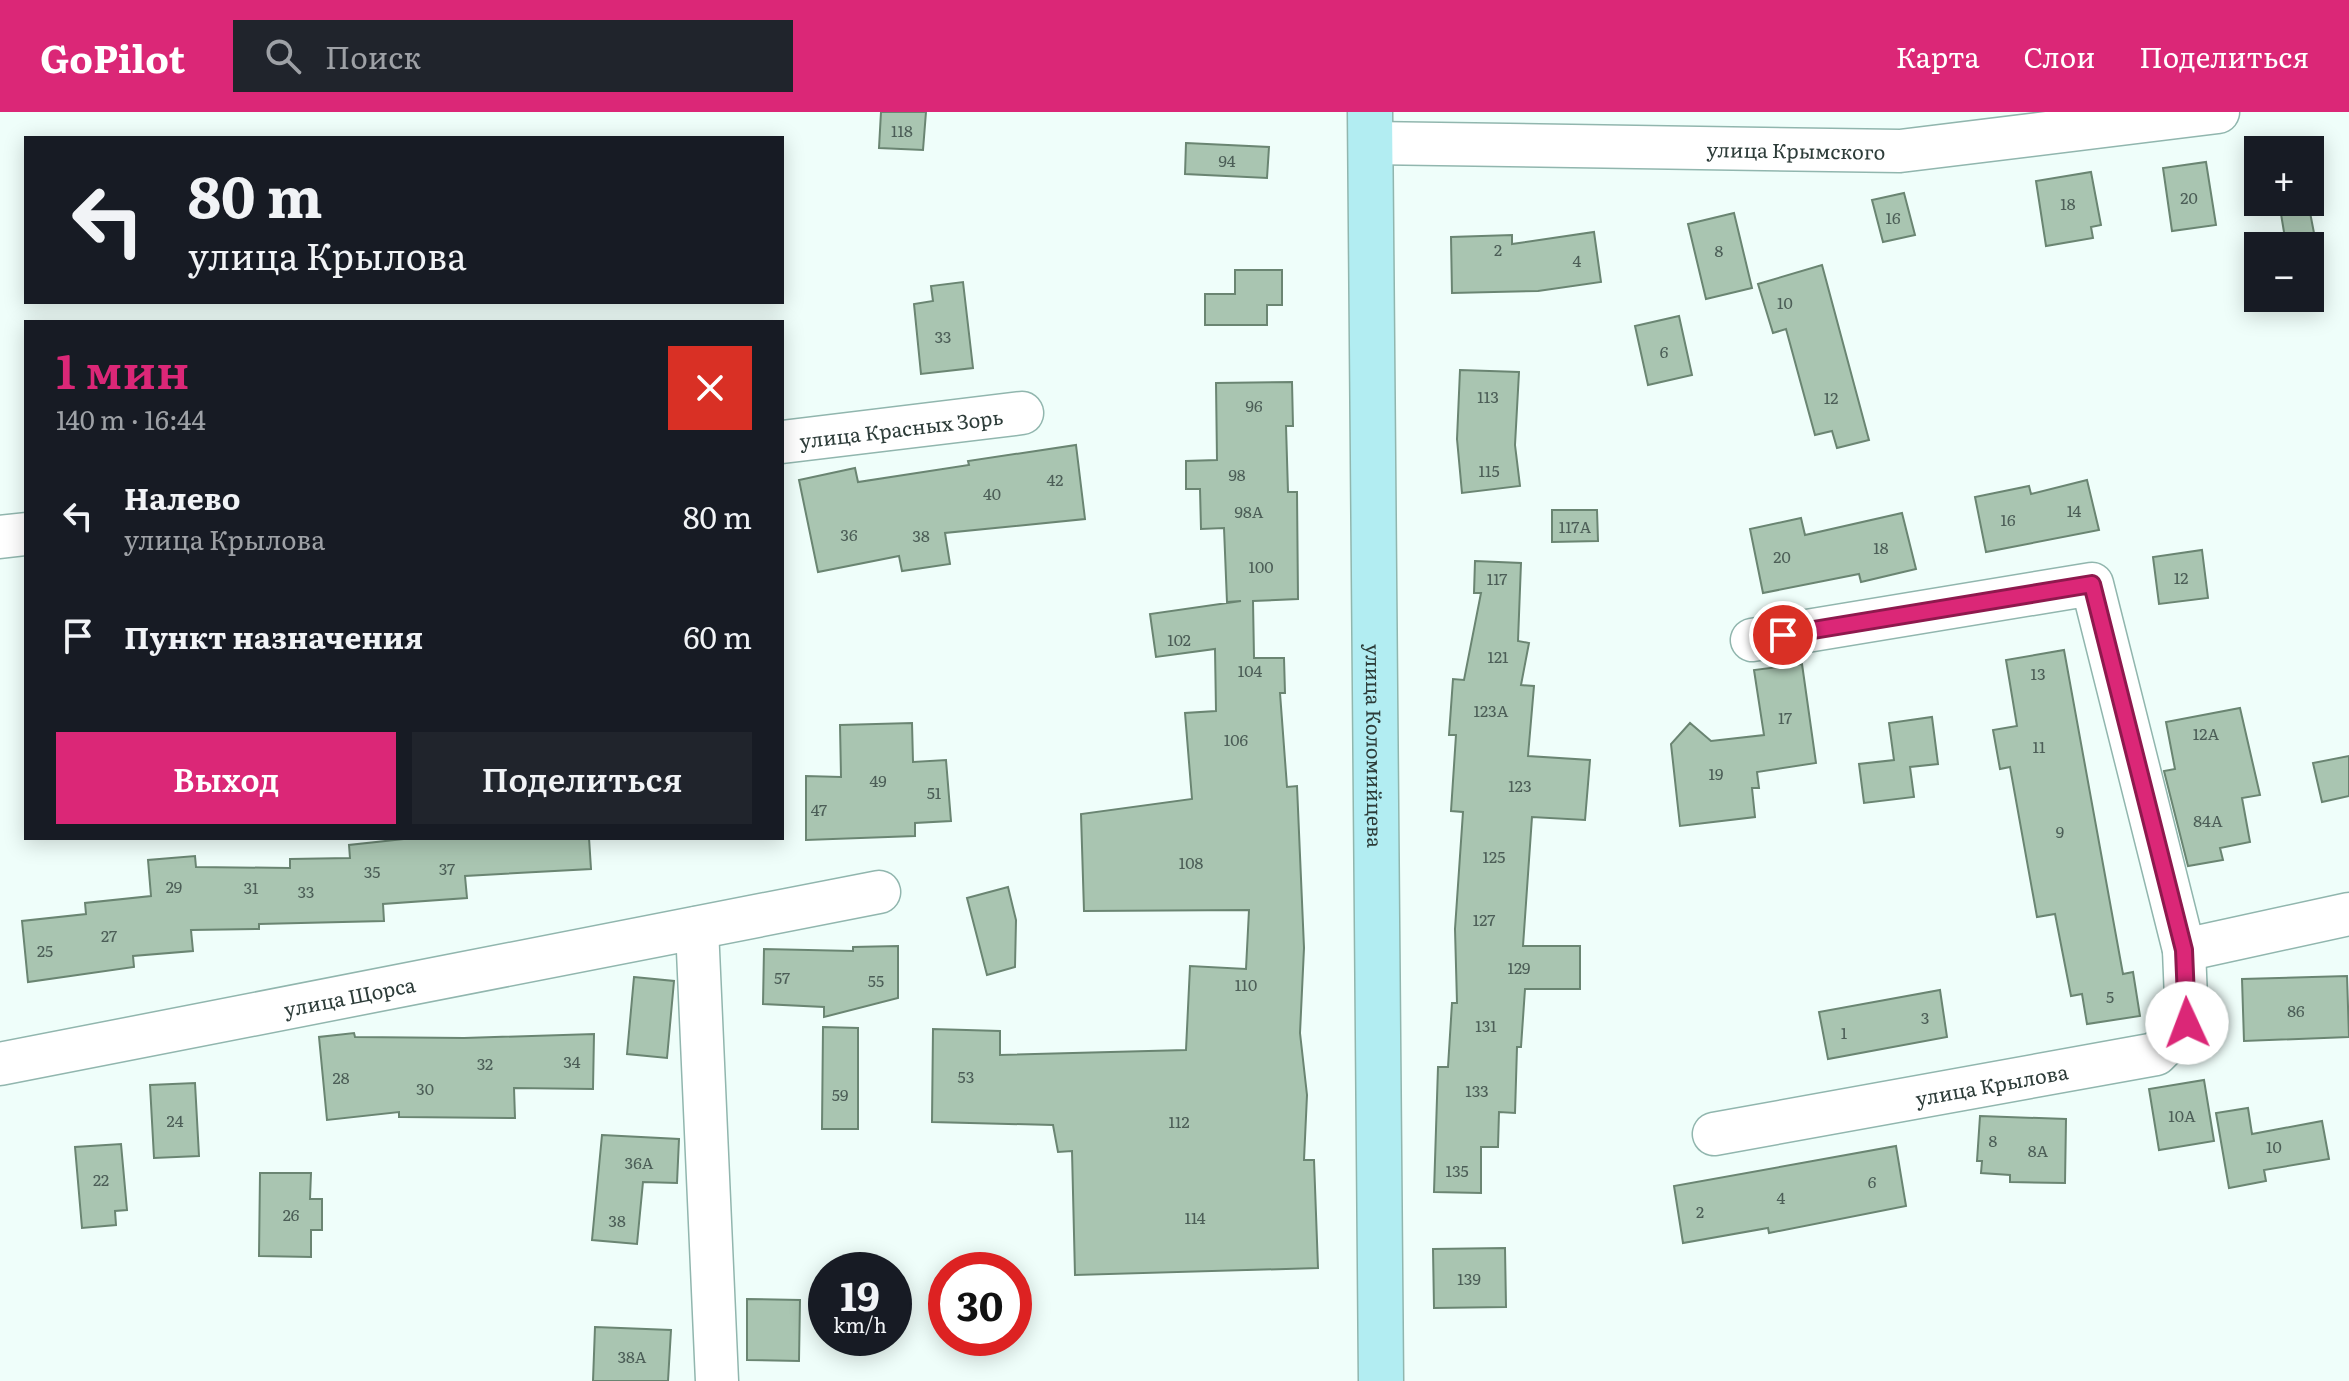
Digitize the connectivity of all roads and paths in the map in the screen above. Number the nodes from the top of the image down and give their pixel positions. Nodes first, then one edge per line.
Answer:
1 (2218, 112) edge
2 (1370, 128) edge
3 (1022, 413) dead end
4 (784, 442) edge
5 (24, 534) edge
6 (0, 537) edge
7 (1752, 640) dead end
8 (879, 892) dead end
9 (2349, 914) edge
10 (697, 928) junction
11 (2184, 950) junction
12 (0, 1064) edge
13 (1714, 1134) dead end
14 (717, 1381) edge
15 (1381, 1381) edge

1 - 2 street, улица Крымского
2 - 15 main road, улица Коломийцева
3 - 4 street, улица Красных Зорь
5 - 6 street
7 - 11 street, улица Крылова
8 - 10 street, улица Щорса
9 - 11 street
10 - 12 street, улица Щорса
10 - 14 street
11 - 13 street, улица Крылова

